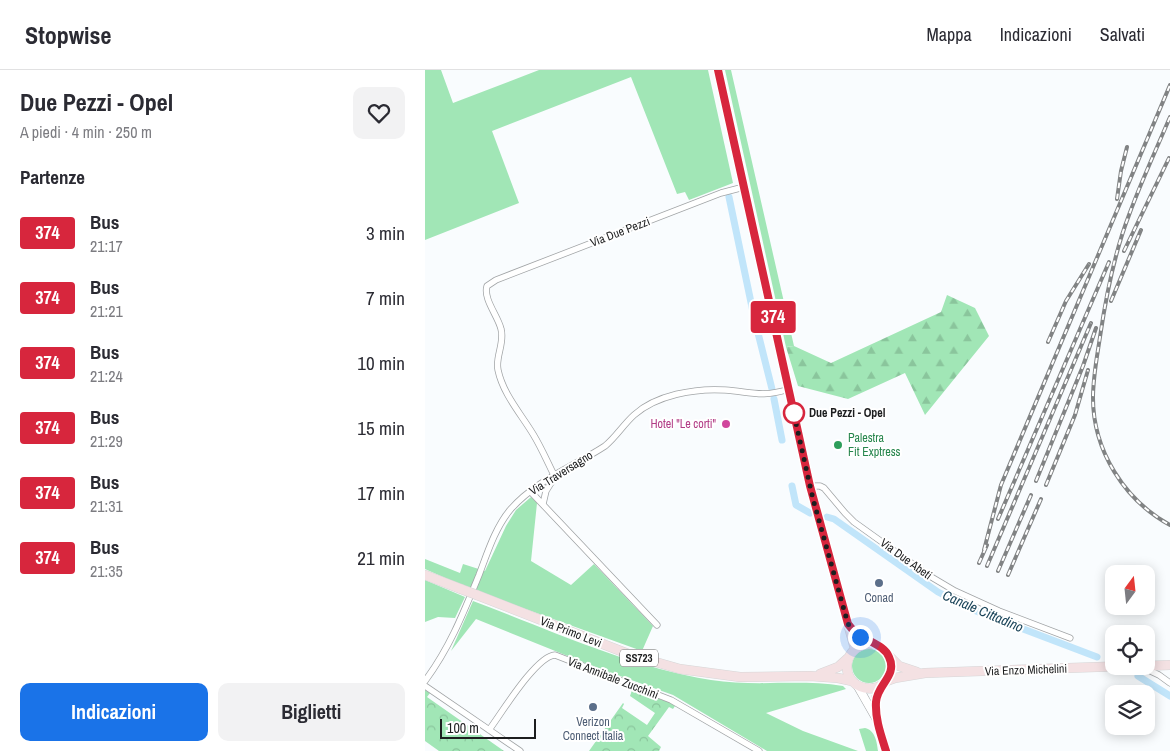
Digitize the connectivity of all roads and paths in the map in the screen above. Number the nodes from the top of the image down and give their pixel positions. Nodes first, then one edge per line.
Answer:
1 (718, 70) edge
2 (740, 188) junction
3 (789, 389) junction
4 (556, 474) junction
5 (810, 486) junction
6 (530, 491) junction
7 (543, 504) junction
8 (425, 575) edge
9 (657, 624) dead end
10 (848, 624) junction
11 (1070, 638) dead end
12 (873, 644) junction
13 (855, 649) junction
14 (889, 657) junction
15 (848, 658) junction
16 (1170, 665) edge
17 (1155, 666) edge
18 (1105, 667) edge
19 (925, 673) junction
20 (1155, 673) edge
21 (810, 676) junction
22 (425, 680) edge
23 (855, 683) junction
24 (1170, 683) edge
25 (883, 684) junction
26 (425, 686) edge
27 (877, 720) junction
28 (489, 730) junction
29 (520, 751) edge
30 (759, 751) edge
31 (886, 751) edge

1 - 2 main road
2 - 3 main road
2 - 4 street, Via Due Pezzi
3 - 4 street, Via Traversagno
3 - 5 main road
4 - 6 street, Via Traversagno
4 - 7 street
5 - 10 main road
5 - 11 street, Via Due Abeti
6 - 7 street
6 - 22 street, Via Traversagno
7 - 9 street
8 - 21 main road, Via Primo Levi / SS723, bridge
10 - 12 main road
10 - 13 main road
12 - 13 main road
12 - 14 main road
13 - 15 main road
14 - 19 main road, Via Enzo Michelini
14 - 25 main road
15 - 21 main road, Via Primo Levi / SS723
15 - 23 main road
16 - 17 main road
18 - 19 main road, Via Enzo Michelini
19 - 25 main road, Via Enzo Michelini
20 - 24 street
21 - 23 main road, Via Primo Levi / SS723
23 - 25 main road
23 - 27 main road
25 - 27 main road
26 - 28 street
27 - 31 main road
28 - 29 street
28 - 30 street, Via Annibale Zucchini

